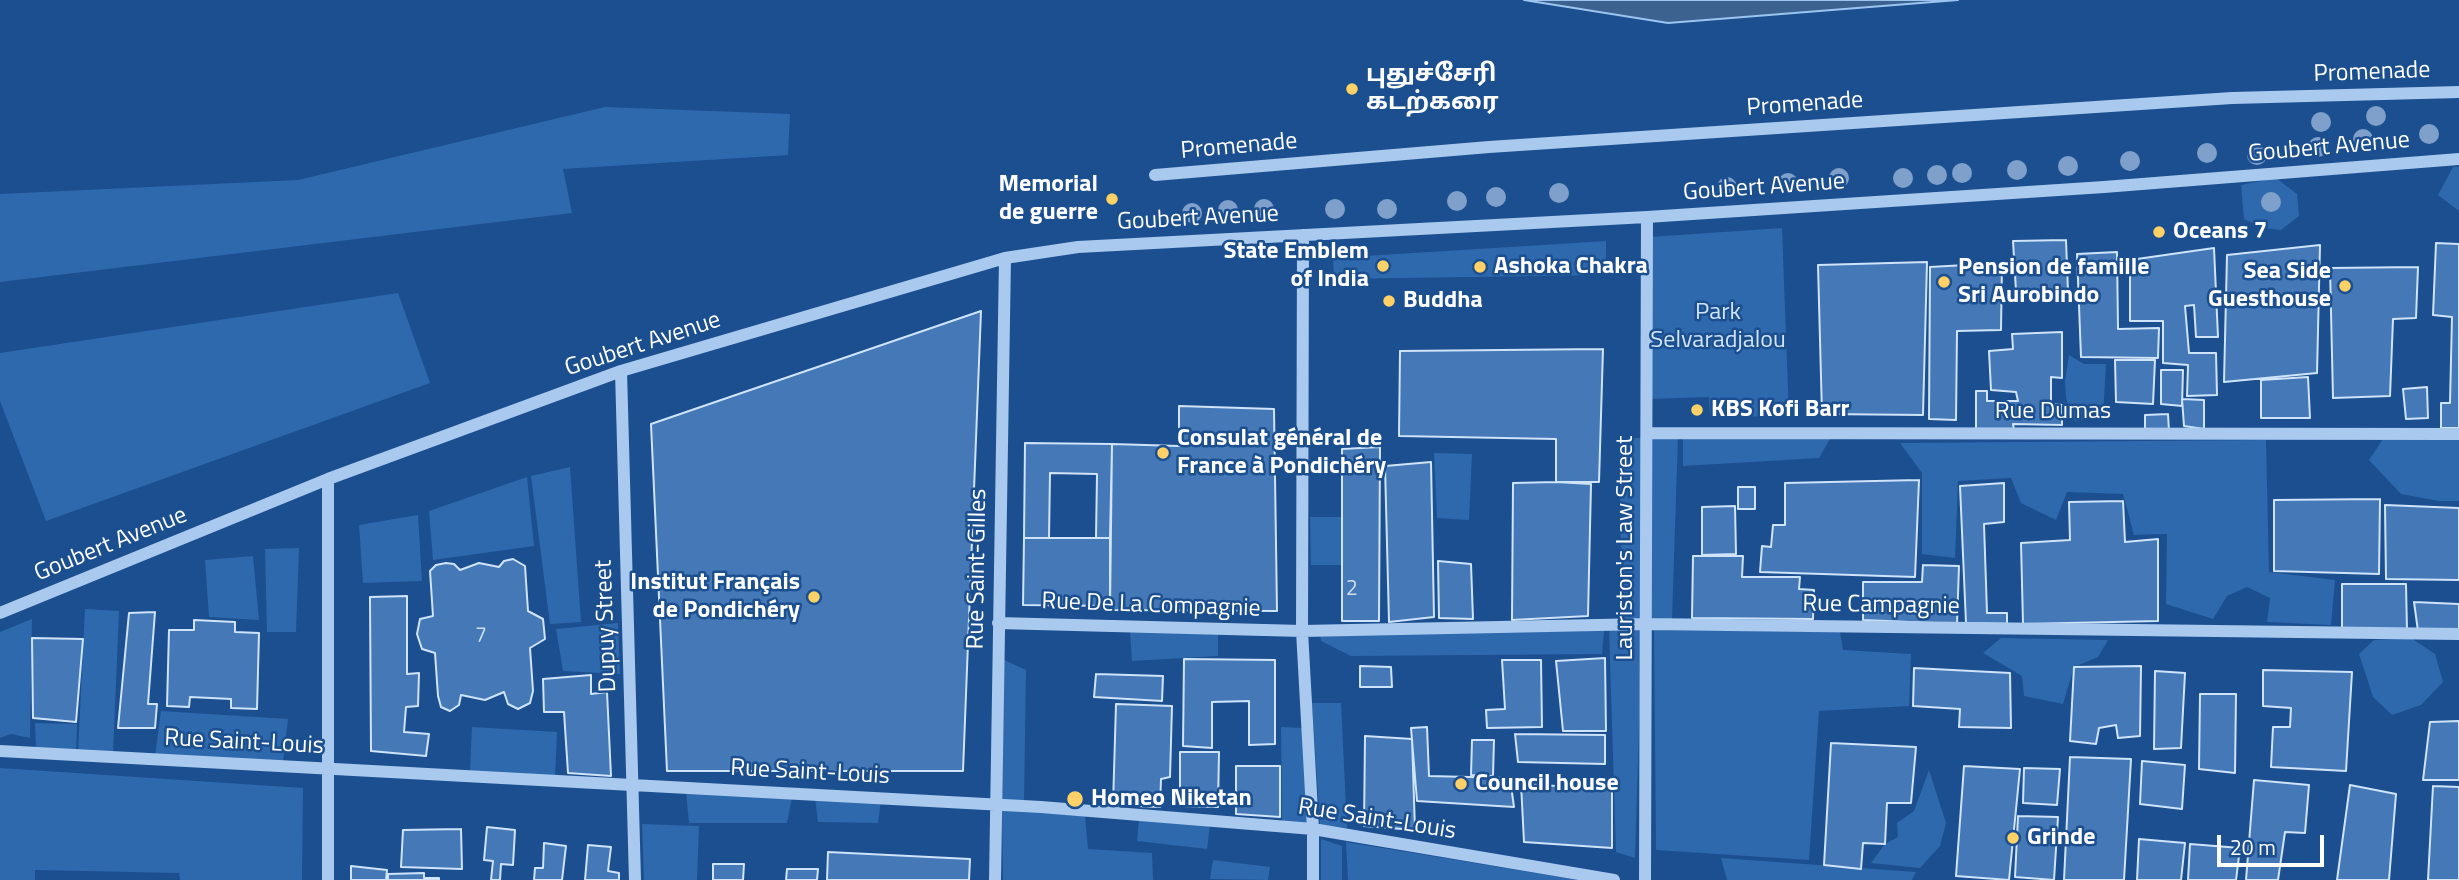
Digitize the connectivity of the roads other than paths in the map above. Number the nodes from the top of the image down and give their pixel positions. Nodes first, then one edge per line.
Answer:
1 (2459, 92) edge
2 (2459, 159) edge
3 (1155, 175) dead end
4 (1647, 217) junction
5 (1303, 235) junction
6 (1005, 258) junction
7 (621, 371) junction
8 (1648, 433) junction
9 (2459, 434) edge
10 (328, 479) junction
11 (0, 613) edge
12 (998, 623) junction
13 (1647, 624) junction
14 (1303, 631) junction
15 (2459, 634) edge
16 (0, 751) edge
17 (329, 769) junction
18 (632, 785) junction
19 (996, 804) junction
20 (1313, 829) junction
21 (328, 880) edge
22 (635, 880) edge
23 (995, 880) edge
24 (1313, 880) edge
25 (1614, 880) edge
26 (1645, 880) edge

1 - 3 street, Promenade
2 - 4 street, Goubert Avenue
4 - 5 street, Goubert Avenue
4 - 8 street, Lauriston's Law Street
5 - 6 street, Goubert Avenue
5 - 14 street
6 - 7 street, Goubert Avenue
6 - 12 street, Rue Saint-Gilles
7 - 10 street, Goubert Avenue
7 - 18 street, Dupuy Street
8 - 9 street, Rue Dumas
8 - 13 street, Lauriston's Law Street
10 - 11 street, Goubert Avenue
10 - 17 street
12 - 14 street, Rue De La Compagnie
12 - 19 street, Rue Saint-Gilles
13 - 14 street, Rue Campagnie
13 - 15 street, Rue Campagnie
13 - 26 street, Lauriston's Law Street
14 - 20 street
16 - 17 street, Rue Saint-Louis
17 - 18 street, Rue Saint-Louis
17 - 21 street
18 - 19 street, Rue Saint-Louis
18 - 22 street, Dupuy Street
19 - 20 street, Rue Saint-Louis
19 - 23 street, Rue Saint-Gilles
20 - 24 street
20 - 25 street, Rue Saint-Louis

